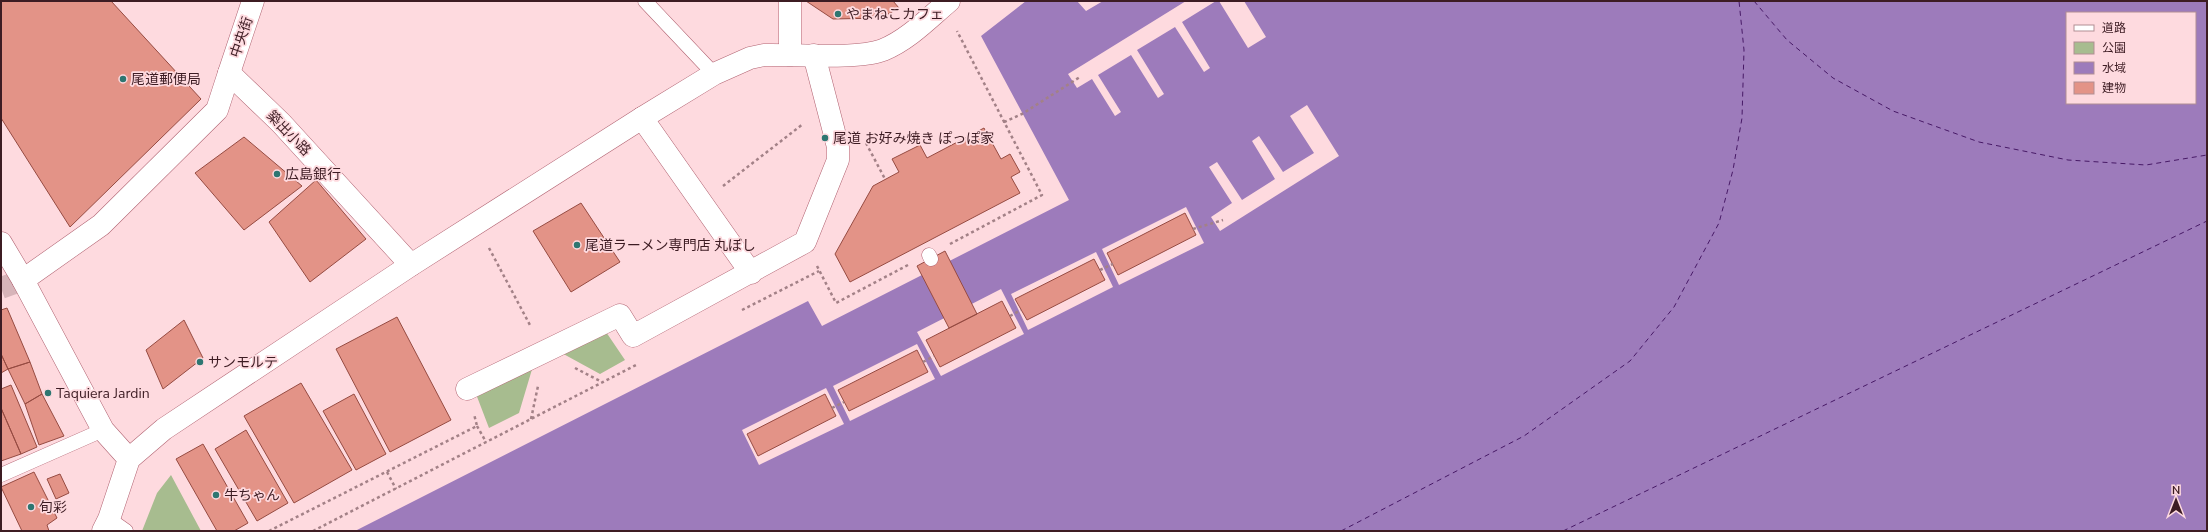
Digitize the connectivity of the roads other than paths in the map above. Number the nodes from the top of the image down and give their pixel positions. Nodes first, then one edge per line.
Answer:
1 (254, 1) edge
2 (644, 1) edge
3 (790, 1) edge
4 (949, 1) edge
5 (790, 55) junction
6 (814, 55) junction
7 (229, 73) junction
8 (714, 74) junction
9 (642, 118) junction
10 (1, 243) edge
11 (411, 265) junction
12 (751, 273) junction
13 (23, 280) junction
14 (467, 389) road end
15 (103, 430) junction
16 (129, 459) junction
17 (1, 475) edge
18 (113, 527) edge

1 - 7 street, 中央街
2 - 8 lane
3 - 5 street
4 - 6 street
5 - 6 street
5 - 8 street
6 - 12 street
7 - 11 street, 築出小路
7 - 13 street, 中央街
8 - 9 street
9 - 11 street
9 - 12 street
10 - 13 street
11 - 16 street
12 - 14 street
13 - 15 street
15 - 16 street
15 - 17 lane
16 - 18 street

